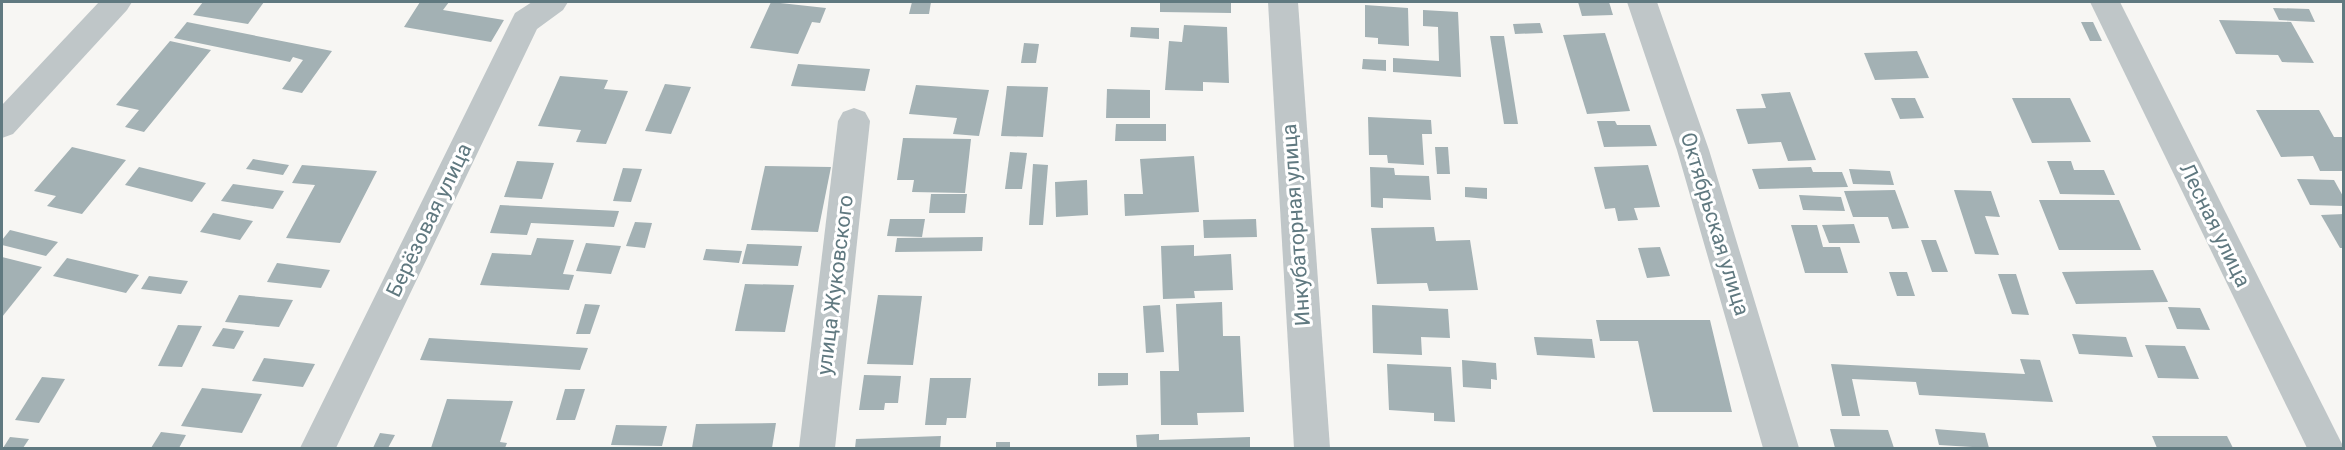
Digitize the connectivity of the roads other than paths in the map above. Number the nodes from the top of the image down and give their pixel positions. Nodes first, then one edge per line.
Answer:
1 (117, 2) edge
2 (554, 2) edge
3 (1283, 2) edge
4 (1642, 2) edge
5 (2105, 2) edge
6 (854, 121) dead end
7 (2, 125) edge
8 (318, 448) edge
9 (816, 448) edge
10 (1312, 448) edge
11 (1781, 448) edge
12 (2326, 448) edge

1 - 7 street
2 - 8 street, Берёзовая улица
3 - 10 street, Инкубаторная улица
4 - 11 street, Октябрьская улица
5 - 12 street, Лесная улица
6 - 9 street, улица Жуковского

